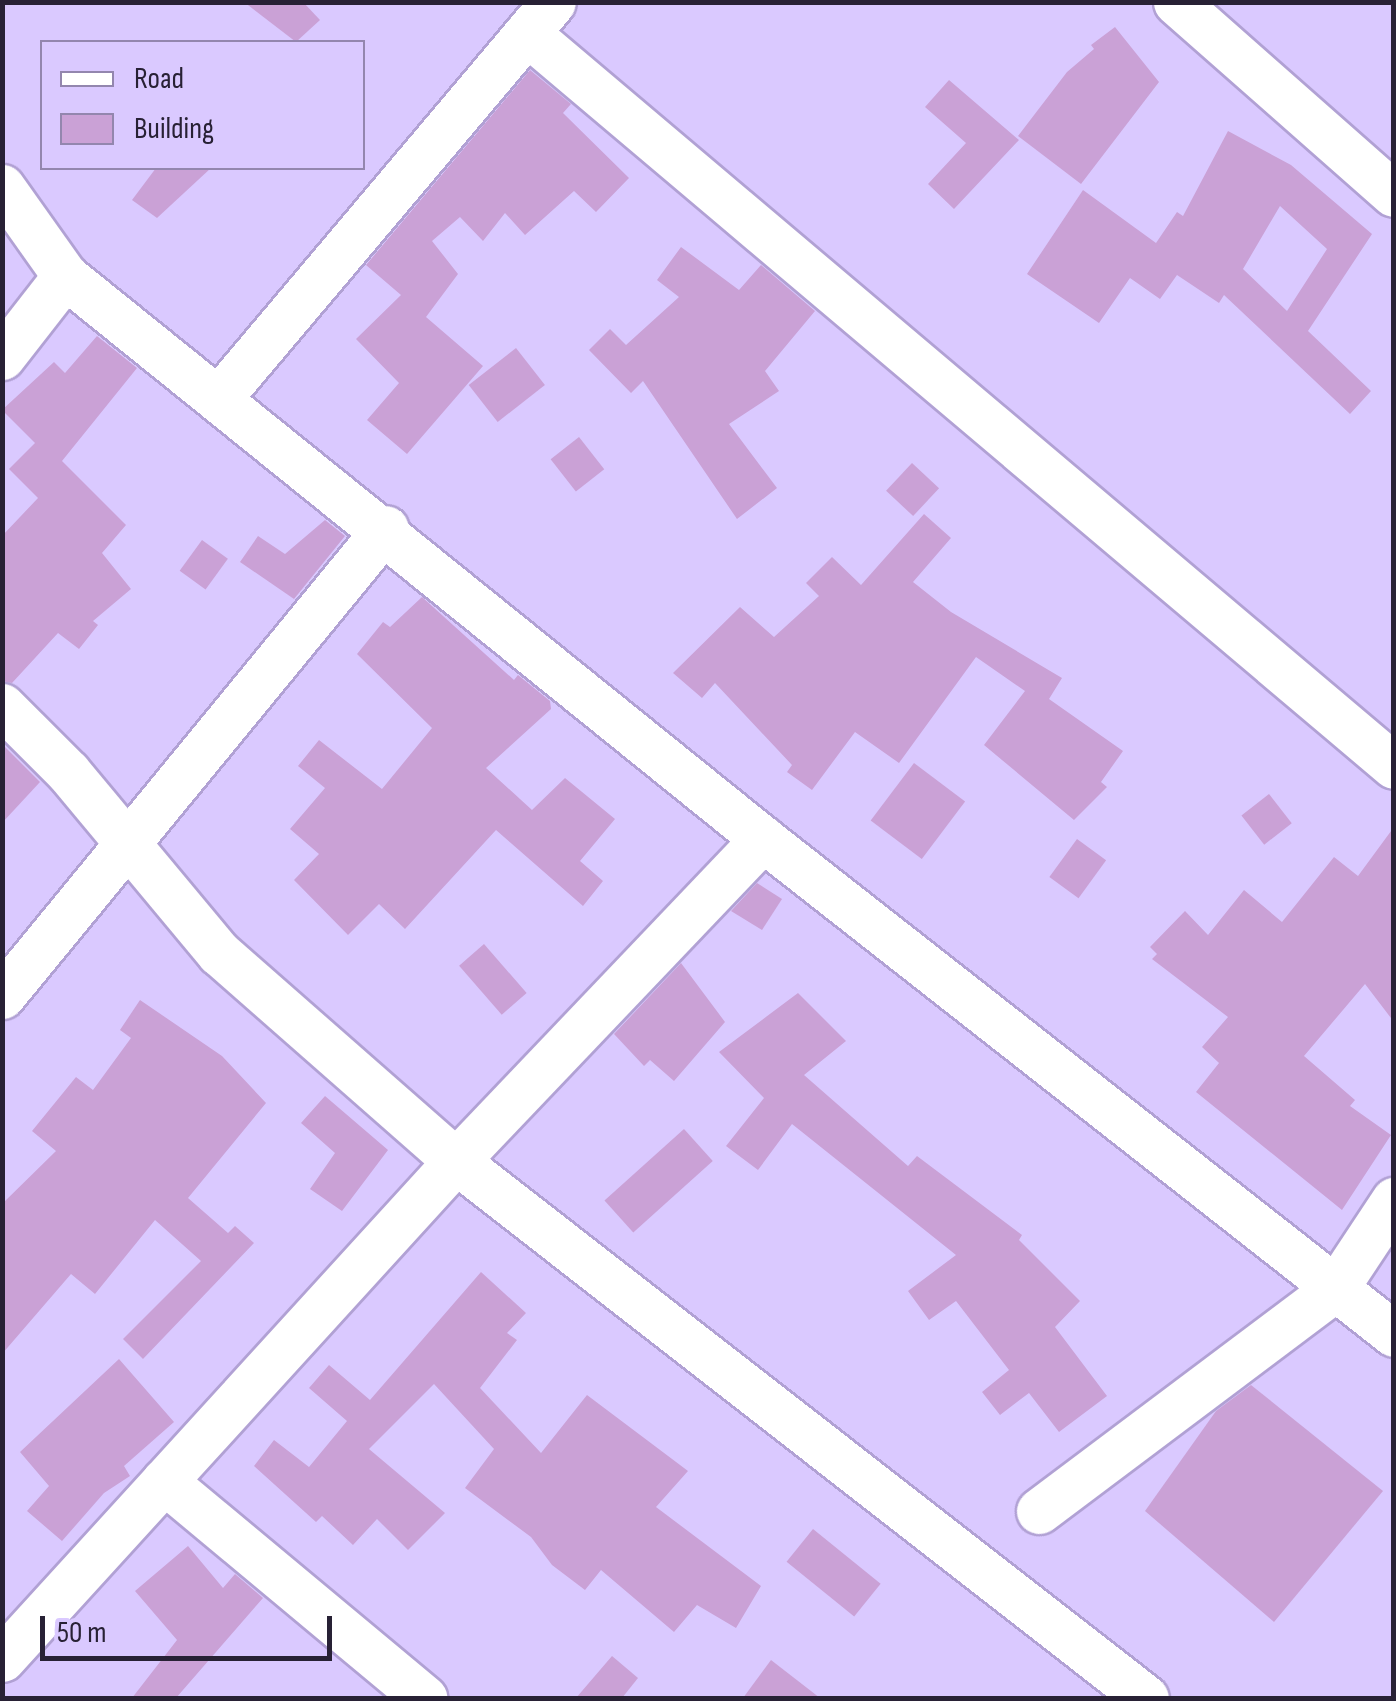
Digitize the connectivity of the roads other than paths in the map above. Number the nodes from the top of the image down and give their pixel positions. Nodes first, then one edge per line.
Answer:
1 (1176, 2) edge
2 (540, 18) edge
3 (2, 188) edge
4 (1394, 194) edge
5 (65, 276) junction
6 (2, 356) edge
7 (218, 399) junction
8 (384, 530) junction
9 (2, 706) edge
10 (1394, 766) edge
11 (763, 839) junction
12 (126, 844) junction
13 (2, 996) edge
14 (456, 1161) junction
15 (1394, 1200) edge
16 (1335, 1289) junction
17 (1394, 1334) edge
18 (164, 1481) junction
19 (1039, 1511) dead end
20 (2, 1659) edge
21 (424, 1698) edge
22 (1146, 1698) edge

1 - 4 street
2 - 7 street
2 - 10 street
3 - 5 street
5 - 6 street
5 - 7 street
7 - 8 street
8 - 11 street
8 - 12 street
9 - 12 street
11 - 14 street
11 - 16 street
12 - 13 street
12 - 14 street
14 - 18 street
14 - 22 street
15 - 16 street
16 - 17 street
16 - 19 street
18 - 20 street
18 - 21 street

